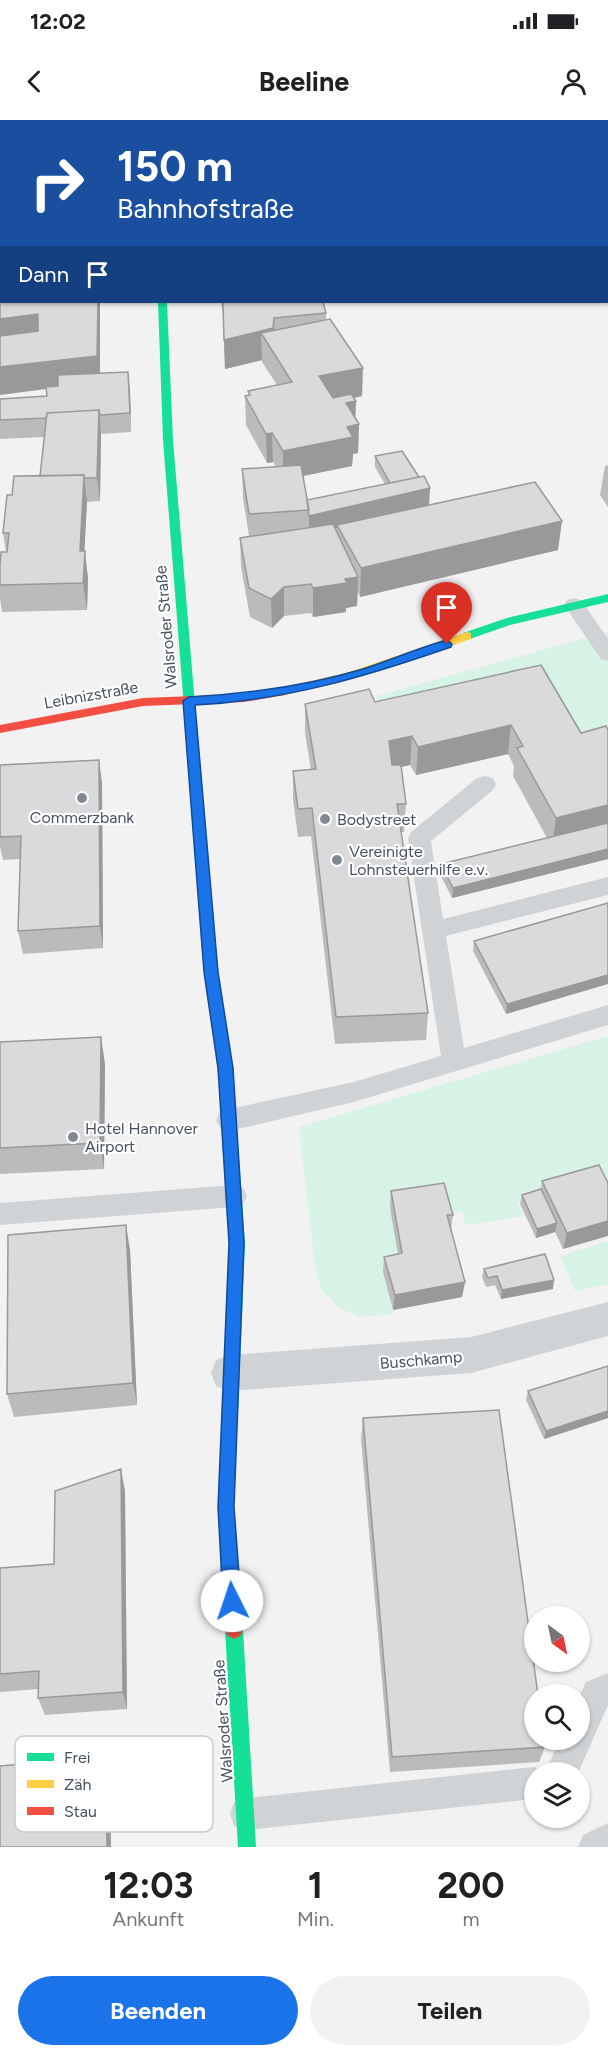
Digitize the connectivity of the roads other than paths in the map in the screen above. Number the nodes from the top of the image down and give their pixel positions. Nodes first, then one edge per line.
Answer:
1 (162, 303) edge
2 (608, 598) edge
3 (574, 605) junction
4 (608, 654) edge
5 (189, 701) junction
6 (0, 729) edge
7 (485, 784) dead end
8 (608, 886) edge
9 (434, 930) junction
10 (608, 1015) edge
11 (454, 1062) junction
12 (229, 1120) junction
13 (234, 1196) junction
14 (0, 1214) edge
15 (608, 1319) edge
16 (231, 1373) junction
17 (608, 1689) edge
18 (590, 1709) edge
19 (524, 1785) edge
20 (246, 1814) junction
21 (608, 1839) edge
22 (247, 1847) edge
23 (596, 1847) edge

1 - 5 street, Walsroder Straße
2 - 3 street, Leibnizstraße
3 - 4 lane
3 - 5 street, Leibnizstraße
5 - 6 street, Leibnizstraße
5 - 12 street, Walsroder Straße
7 - 9 lane
8 - 9 lane
9 - 11 lane
10 - 11 lane
11 - 12 lane
12 - 13 street, Walsroder Straße
13 - 14 lane
13 - 16 street, Walsroder Straße
15 - 16 street, Buschkamp
16 - 20 street, Walsroder Straße
17 - 18 lane
19 - 20 lane
20 - 22 street, Walsroder Straße
21 - 23 lane

